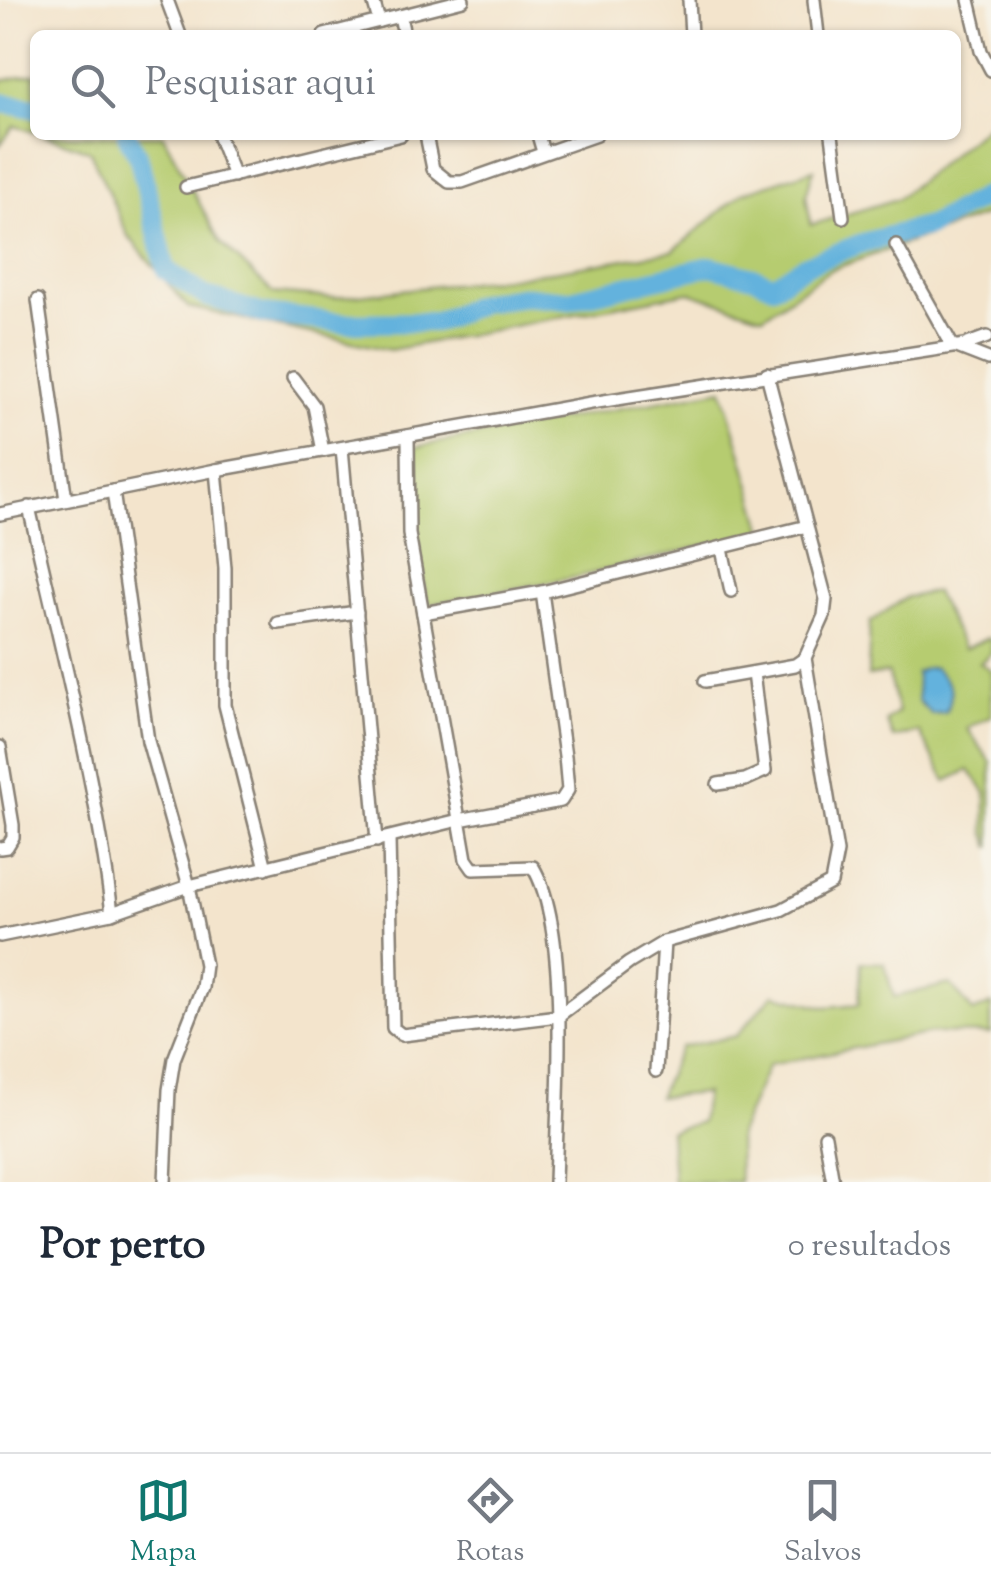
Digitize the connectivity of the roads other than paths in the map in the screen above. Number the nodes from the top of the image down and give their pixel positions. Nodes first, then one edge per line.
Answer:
1 (167, 0) edge
2 (372, 0) edge
3 (462, 0) edge
4 (688, 0) edge
5 (814, 0) edge
6 (969, 0) edge
7 (400, 16) junction
8 (378, 22) junction
9 (178, 30) edge
10 (345, 30) edge
11 (403, 30) edge
12 (691, 30) edge
13 (817, 30) edge
14 (991, 70) edge
15 (220, 140) edge
16 (381, 140) edge
17 (427, 140) edge
18 (540, 140) edge
19 (581, 140) edge
20 (833, 140) edge
21 (544, 152) junction
22 (234, 176) junction
23 (186, 187) dead end
24 (843, 217) dead end
25 (896, 245) dead end
26 (38, 300) dead end
27 (989, 335) edge
28 (952, 345) junction
29 (989, 360) edge
30 (767, 374) junction
31 (293, 378) dead end
32 (408, 436) junction
33 (342, 448) junction
34 (324, 451) junction
35 (216, 470) junction
36 (113, 491) junction
37 (66, 500) junction
38 (29, 508) junction
39 (0, 514) edge
40 (807, 526) junction
41 (722, 549) junction
42 (731, 590) dead end
43 (542, 592) junction
44 (356, 612) junction
45 (423, 613) junction
46 (278, 623) dead end
47 (805, 658) junction
48 (754, 673) junction
49 (705, 681) dead end
50 (0, 746) edge
51 (718, 784) dead end
52 (459, 820) junction
53 (383, 840) junction
54 (0, 848) edge
55 (266, 868) junction
56 (189, 886) junction
57 (112, 913) junction
58 (0, 936) edge
59 (664, 942) junction
60 (558, 1016) junction
61 (656, 1071) dead end
62 (825, 1136) dead end
63 (164, 1182) edge
64 (555, 1182) edge
65 (833, 1182) edge

1 - 9 street
2 - 8 street
3 - 7 street
4 - 12 street
5 - 13 street
6 - 14 street
7 - 8 street
7 - 11 street
8 - 10 street
15 - 22 street
16 - 22 street
17 - 21 street
18 - 21 street
19 - 21 street
20 - 24 street
22 - 23 street
25 - 28 street
26 - 37 street
27 - 28 street
27 - 29 street
28 - 29 street
28 - 30 street
30 - 32 street
30 - 40 street
31 - 34 street
32 - 33 street
32 - 45 street
33 - 34 street
33 - 44 street
34 - 35 street
35 - 36 street
35 - 55 street
36 - 37 street
36 - 56 street
37 - 38 street
38 - 39 street
38 - 57 street
40 - 41 street
40 - 47 street
41 - 42 street
41 - 43 street
43 - 45 street
43 - 52 street
44 - 46 street
44 - 53 street
45 - 52 street
47 - 48 street
47 - 59 street
48 - 49 street
48 - 51 street
50 - 54 street
52 - 53 street
52 - 60 street
53 - 55 street
53 - 60 street
55 - 56 street
56 - 57 street
56 - 63 street
57 - 58 street
59 - 60 street
59 - 61 street
60 - 64 street
62 - 65 street

